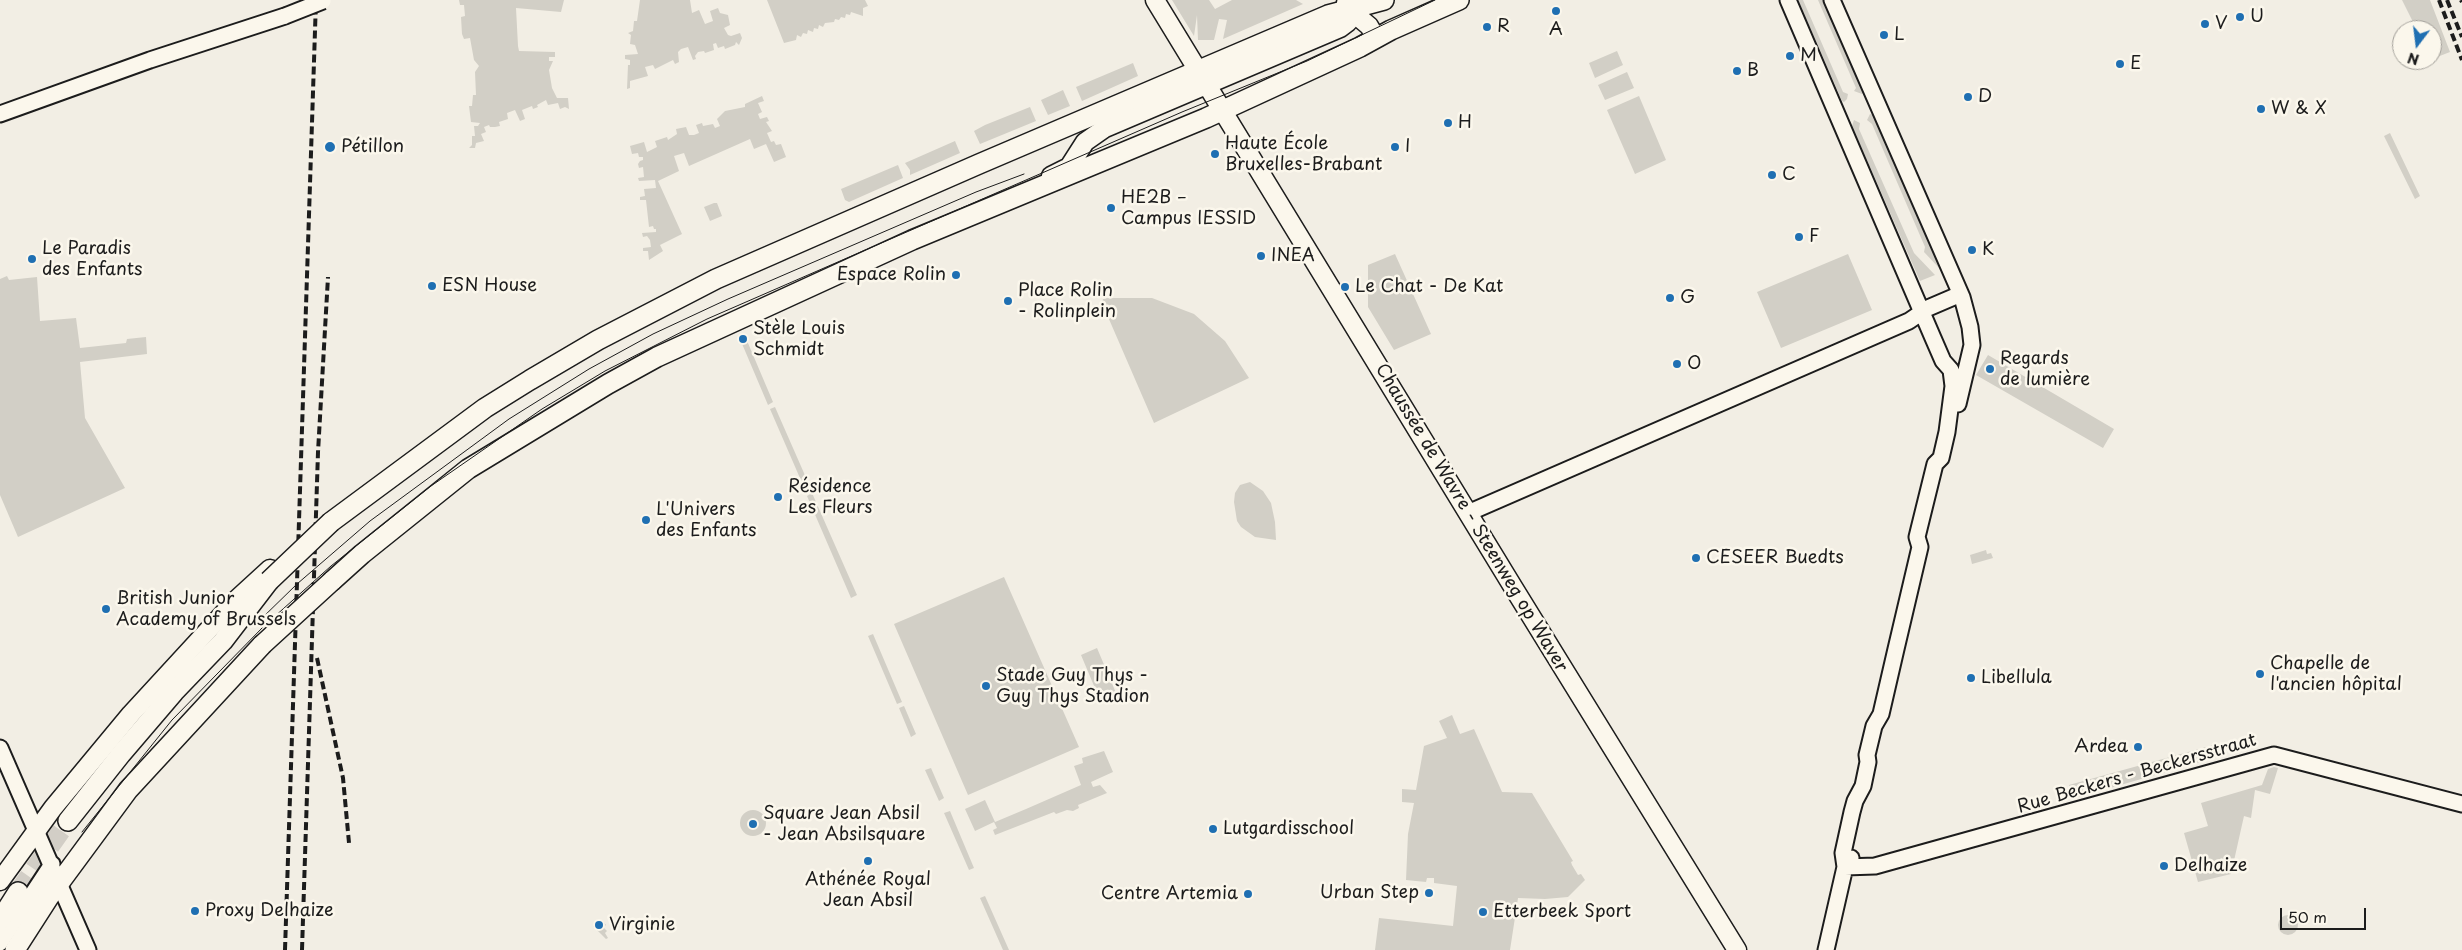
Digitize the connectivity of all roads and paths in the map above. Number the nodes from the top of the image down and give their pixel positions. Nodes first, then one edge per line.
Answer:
1 (326, 0) edge
2 (1155, 0) edge
3 (1384, 0) edge
4 (1459, 0) edge
5 (1788, 0) edge
6 (1832, 0) edge
7 (1347, 5) edge
8 (1376, 38) junction
9 (1202, 77) junction
10 (1223, 110) junction
11 (0, 114) edge
12 (1035, 188) junction
13 (1962, 297) junction
14 (1922, 314) junction
15 (1947, 432) junction
16 (1468, 514) junction
17 (270, 575) junction
18 (0, 748) edge
19 (2462, 804) edge
20 (68, 821) tunnel mouth
21 (36, 830) junction
22 (52, 864) junction
23 (1845, 867) junction
24 (0, 882) edge
25 (59, 883) junction
26 (18, 892) tunnel mouth
27 (0, 920) edge
28 (0, 943) edge
29 (15, 950) edge
30 (88, 950) edge
31 (1737, 950) edge
32 (1826, 950) edge

1 - 11 street, bridge
2 - 9 main road, Chaussée de Wavre - Steenweg op Waver
3 - 7 main road
4 - 8 main road
5 - 14 street
6 - 13 street
7 - 8 main road
7 - 9 main road
8 - 10 main road
9 - 10 main road, Chaussée de Wavre - Steenweg op Waver
9 - 12 main road
9 - 17 main road, bridge
10 - 12 main road
10 - 16 main road, Chaussée de Wavre - Steenweg op Waver
12 - 25 main road, bridge
13 - 14 street
13 - 15 street
14 - 15 street
14 - 16 street
15 - 23 street
16 - 31 main road, Chaussée de Wavre - Steenweg op Waver
17 - 20 main road
17 - 21 main road
18 - 21 street
19 - 23 street, Rue Beckers - Beckersstraat
21 - 22 street
21 - 24 main road
22 - 25 street
22 - 28 street
23 - 32 street
25 - 29 main road
25 - 30 street
26 - 27 main road

